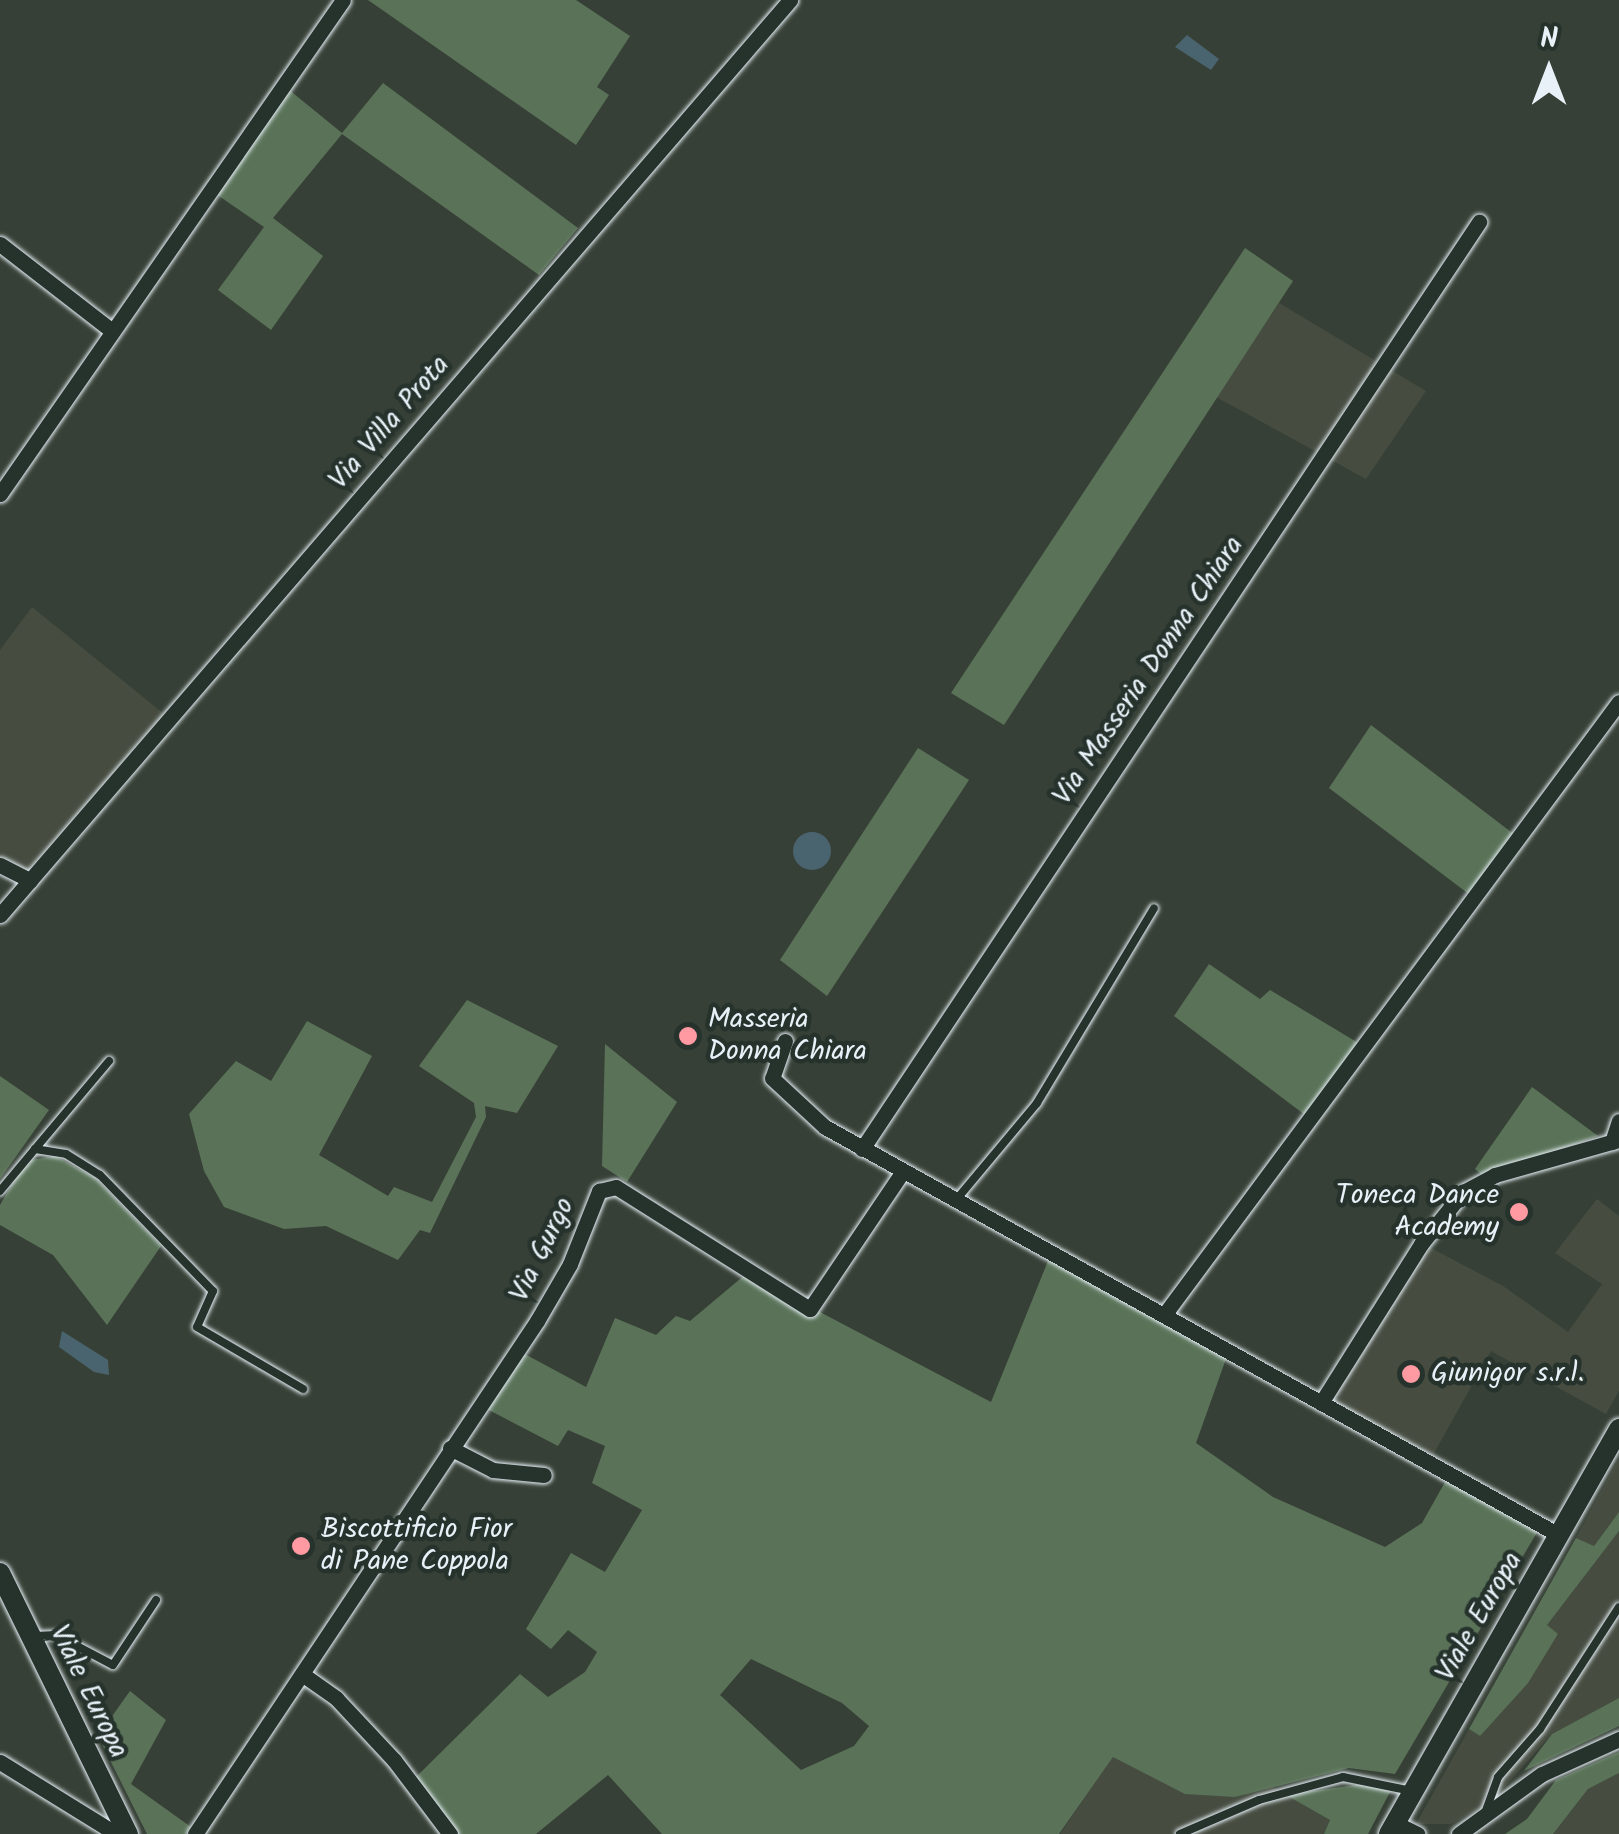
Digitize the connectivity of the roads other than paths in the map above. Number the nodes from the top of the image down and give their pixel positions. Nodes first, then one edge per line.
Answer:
1 (343, 0) edge
2 (790, 0) edge
3 (1479, 222) dead end
4 (0, 244) edge
5 (112, 332) junction
6 (0, 494) edge
7 (1619, 702) edge
8 (0, 865) edge
9 (30, 880) junction
10 (1154, 908) dead end
11 (0, 916) edge
12 (785, 1041) dead end
13 (108, 1060) dead end
14 (1619, 1121) edge
15 (1615, 1141) edge
16 (35, 1149) junction
17 (862, 1149) junction
18 (904, 1170) junction
19 (0, 1192) edge
20 (956, 1200) junction
21 (1164, 1316) junction
22 (303, 1389) dead end
23 (1321, 1403) junction
24 (1619, 1428) edge
25 (450, 1448) junction
26 (544, 1475) dead end
27 (1560, 1535) junction
28 (2, 1584) edge
29 (156, 1600) dead end
30 (1619, 1607) edge
31 (31, 1637) junction
32 (302, 1674) junction
33 (1619, 1739) edge
34 (0, 1762) edge
35 (1413, 1791) junction
36 (1484, 1817) junction
37 (1392, 1829) edge
38 (127, 1834) edge
39 (195, 1834) edge
40 (450, 1834) edge
41 (1180, 1834) edge
42 (1418, 1834) edge
43 (1460, 1834) edge

1 - 5 street
2 - 9 street, Via Villa Prota
3 - 17 street, Via Masseria Donna Chiara
4 - 5 street
5 - 6 street
7 - 21 street
8 - 9 street
9 - 11 street, Via Villa Prota
10 - 20 lane
12 - 17 street
13 - 16 lane
14 - 15 street
15 - 23 street
16 - 19 lane
16 - 22 lane
17 - 18 street
18 - 20 street
18 - 25 street, Via Gurgo
20 - 21 street
21 - 23 street
23 - 27 street
24 - 27 street, Viale Europa
25 - 26 street
25 - 32 street, Via Gurgo
27 - 35 street, Viale Europa
28 - 31 street, Viale Europa
29 - 31 lane
30 - 36 lane
31 - 38 street, Viale Europa
32 - 39 street, Via Gurgo
32 - 40 street
33 - 36 street
34 - 38 street
35 - 37 street, Viale Europa
35 - 41 lane
36 - 43 street
37 - 42 street

